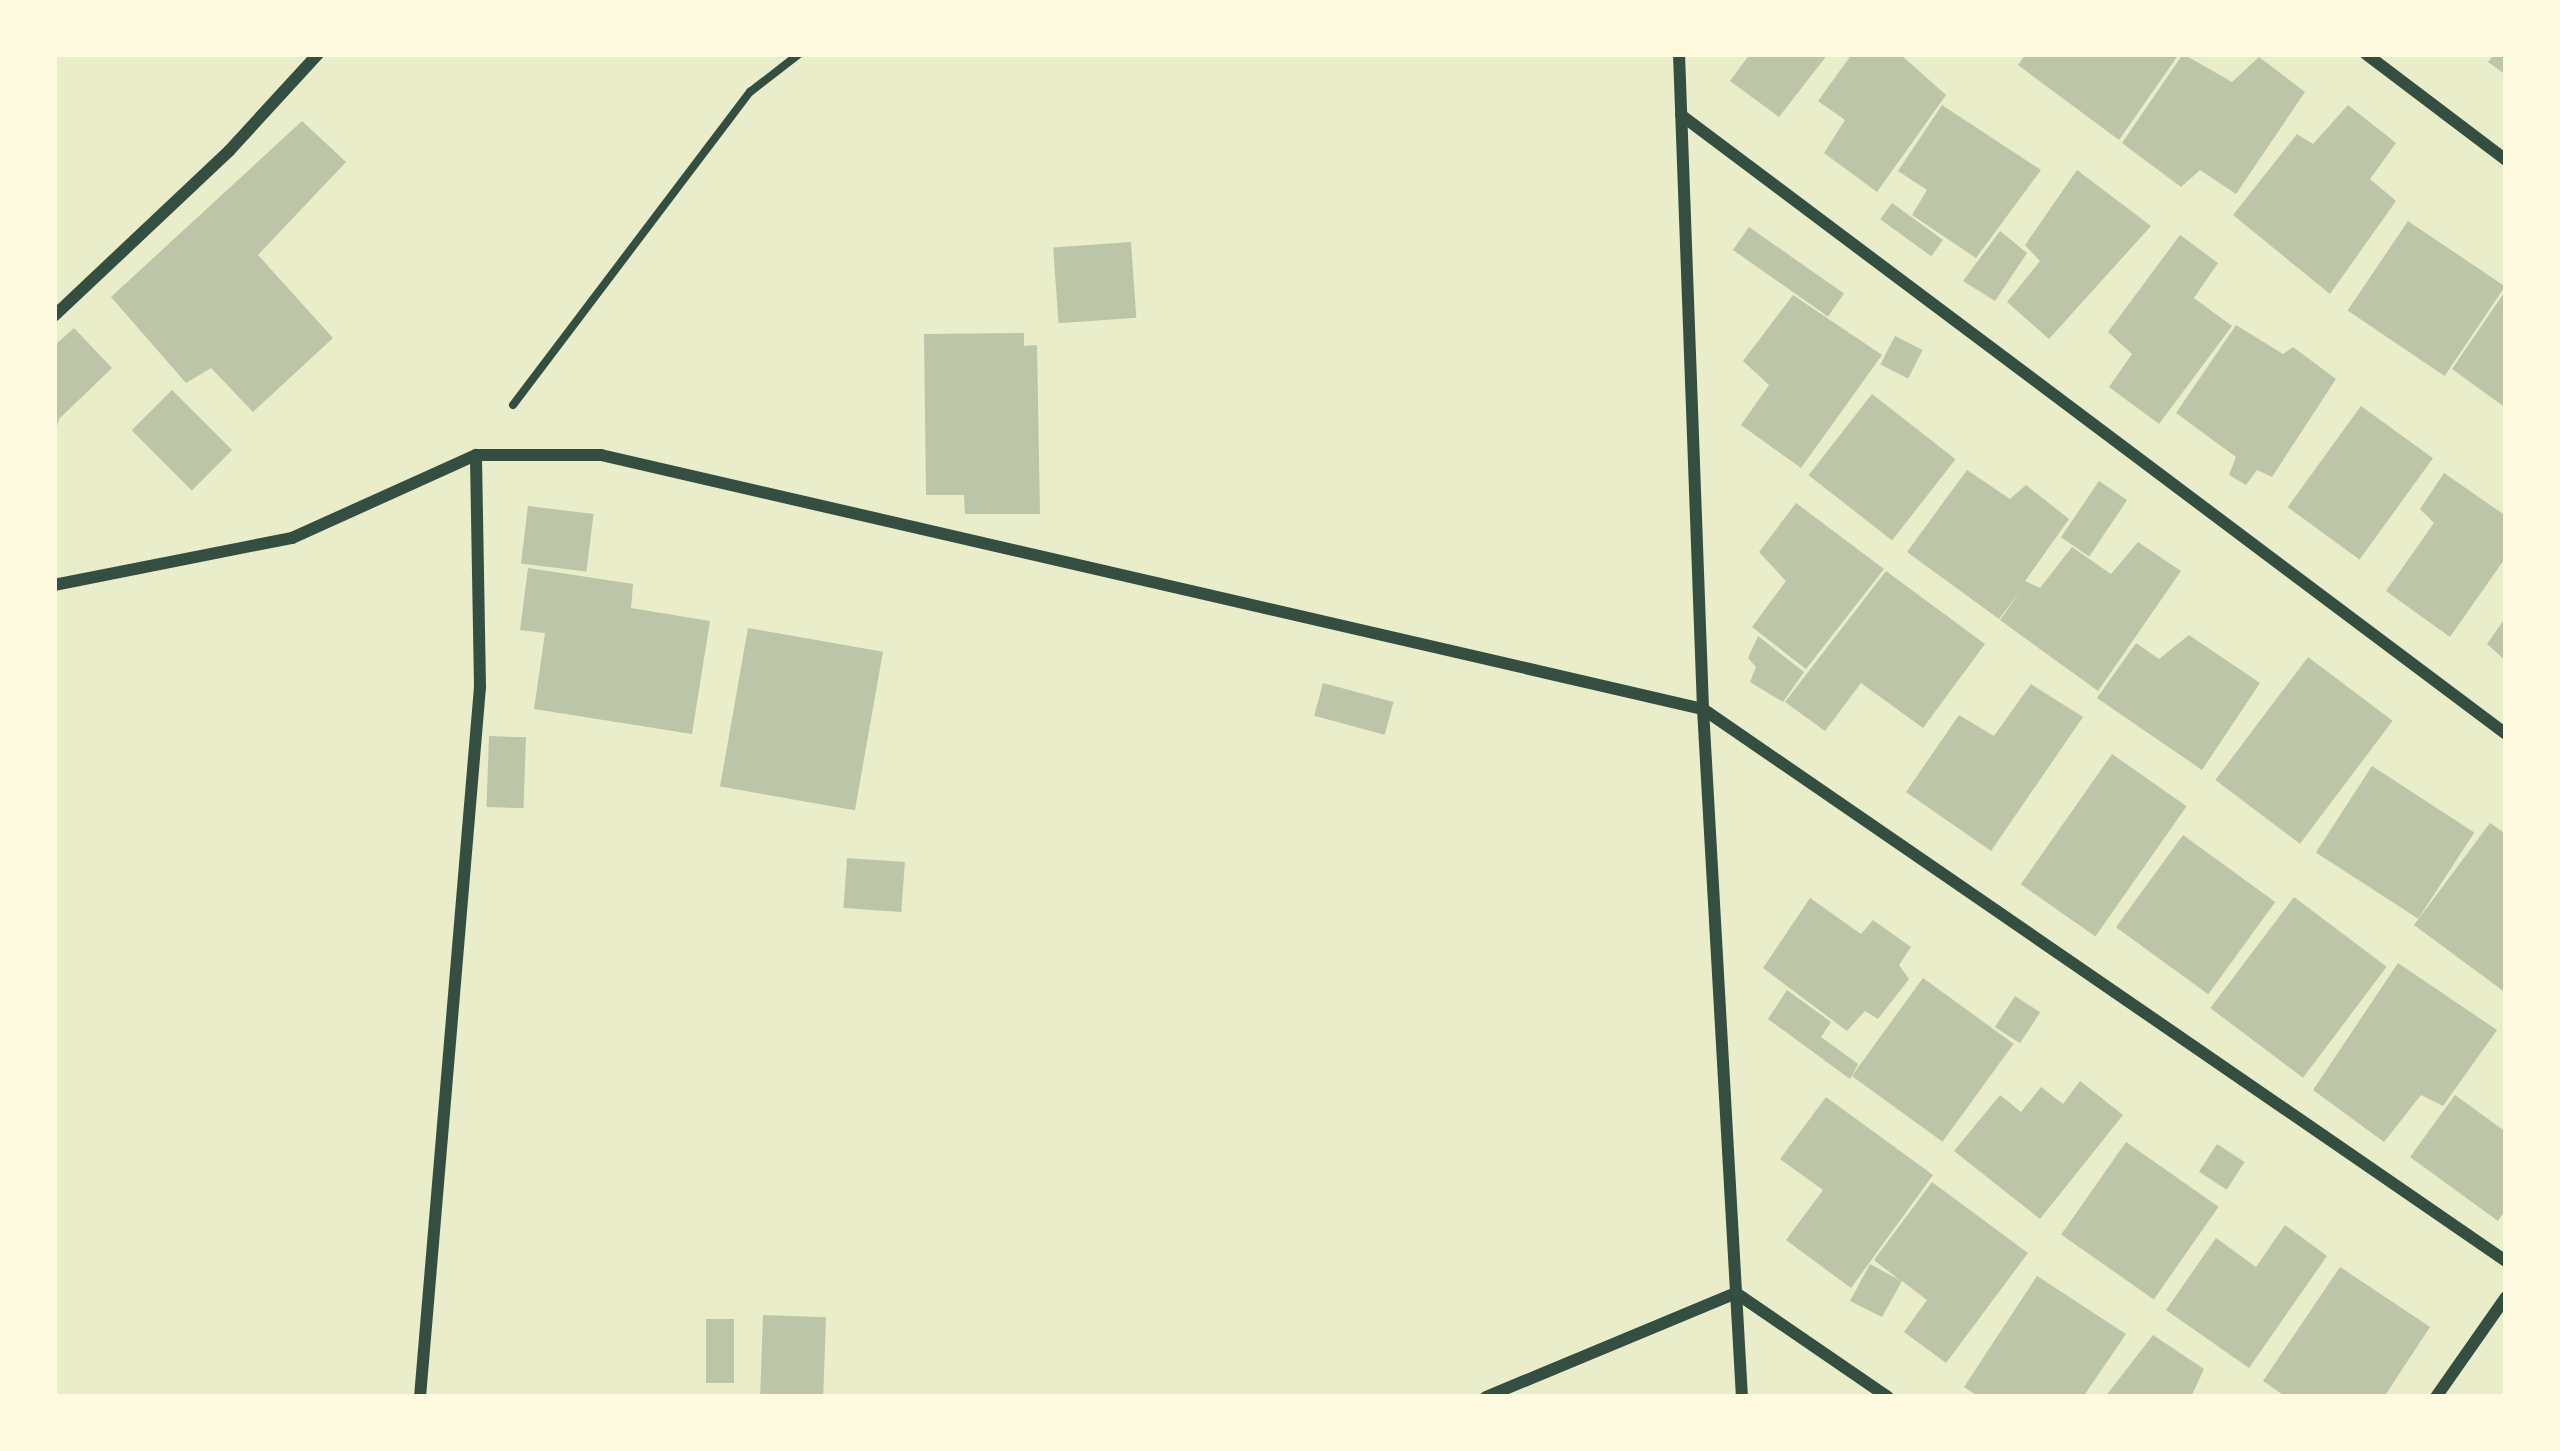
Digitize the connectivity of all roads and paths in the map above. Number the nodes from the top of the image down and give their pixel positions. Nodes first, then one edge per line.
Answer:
1 (318, 54) edge
2 (800, 54) edge
3 (1678, 54) edge
4 (2366, 54) edge
5 (1681, 116) junction
6 (2506, 160) edge
7 (54, 316) edge
8 (476, 455) junction
9 (54, 585) edge
10 (1702, 709) junction
11 (2506, 734) edge
12 (2506, 1261) edge
13 (1736, 1293) junction
14 (2506, 1298) edge
15 (420, 1397) edge
16 (1486, 1397) edge
17 (1742, 1397) edge
18 (1888, 1397) edge
19 (2436, 1397) edge

1 - 7 street
2 - 8 path
3 - 5 street
4 - 6 street
5 - 10 street
5 - 11 street
8 - 9 street
8 - 10 street
8 - 15 street
10 - 12 street
10 - 13 street
13 - 16 street
13 - 17 street
13 - 18 street
14 - 19 street

